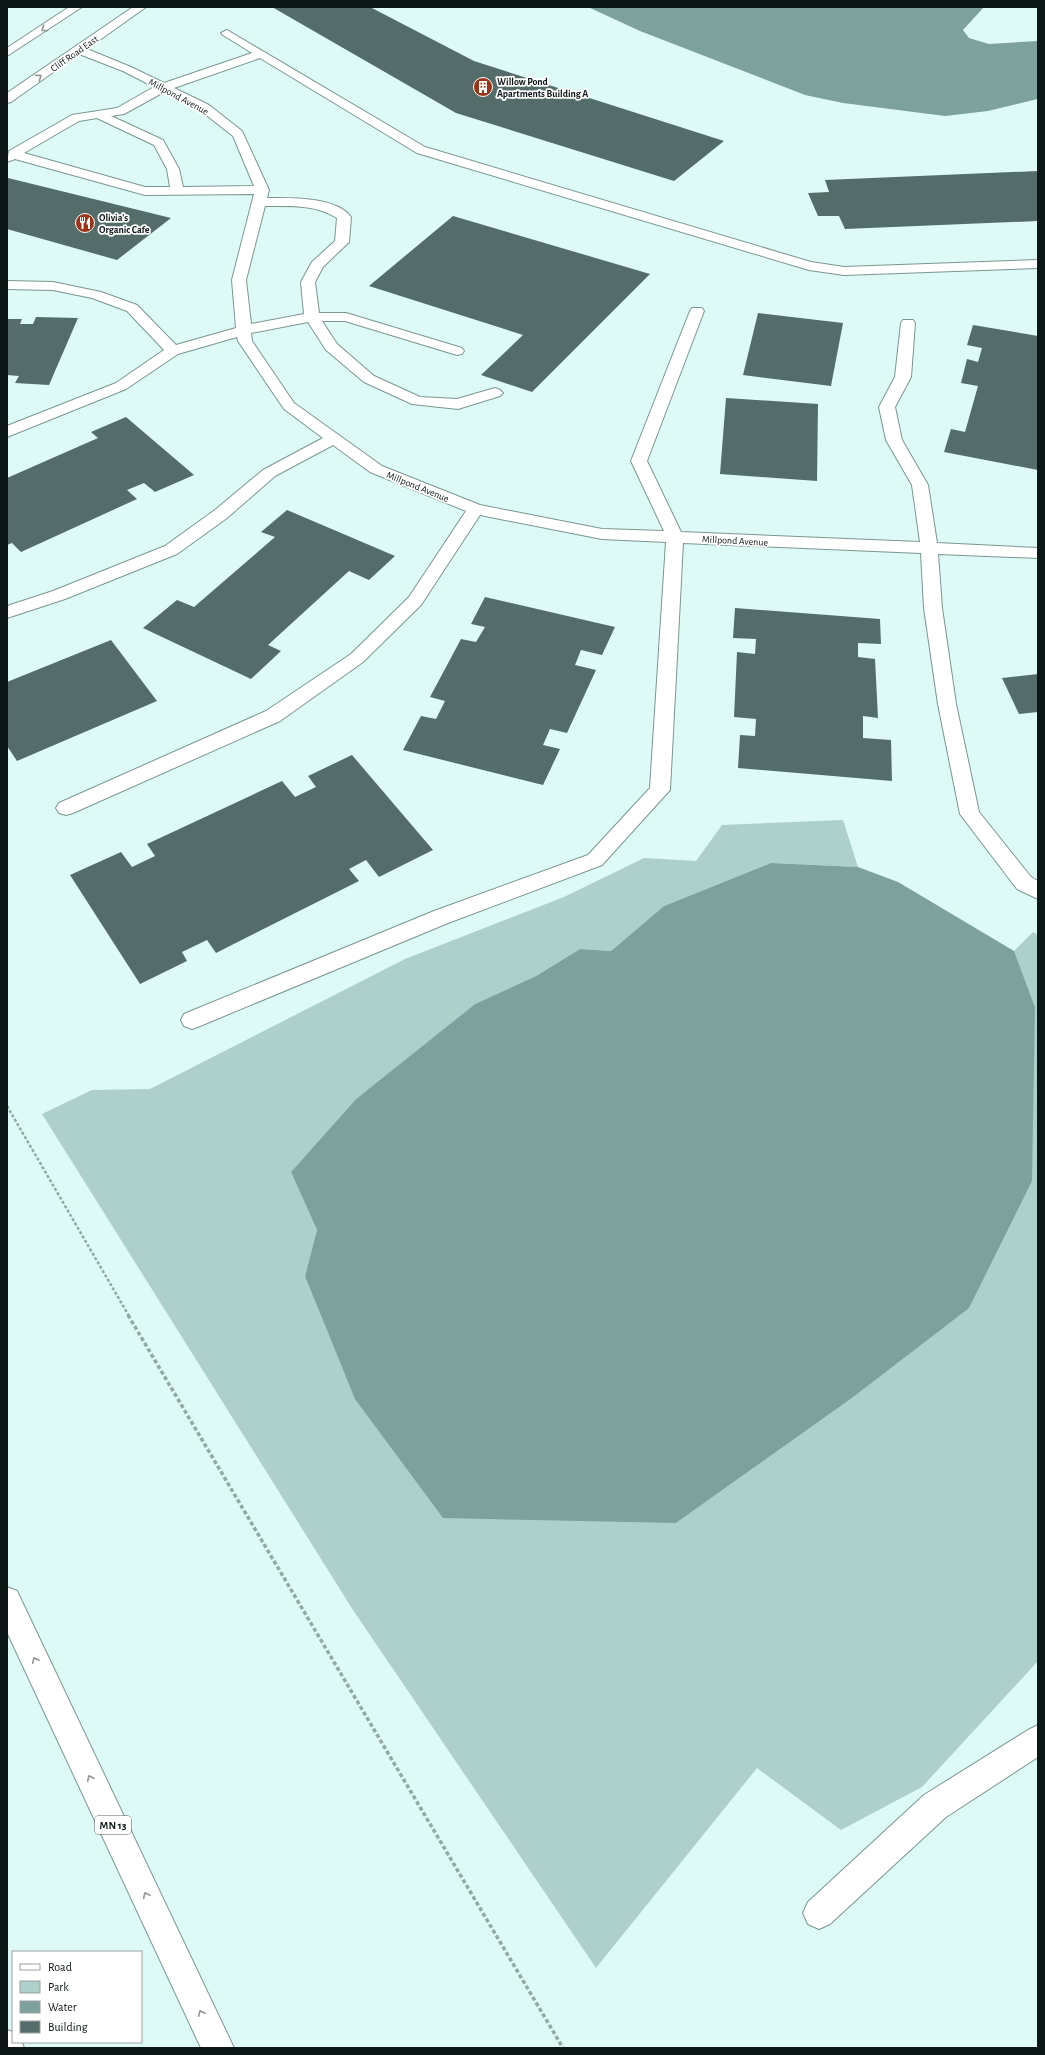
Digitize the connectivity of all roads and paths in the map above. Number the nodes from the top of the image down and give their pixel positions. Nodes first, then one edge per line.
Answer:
1 (76, 7) edge
2 (140, 7) edge
3 (227, 33) dead end
4 (78, 50) junction
5 (7, 53) edge
6 (261, 54) junction
7 (164, 87) junction
8 (7, 99) edge
9 (97, 114) junction
10 (10, 156) edge
11 (177, 190) junction
12 (260, 196) junction
13 (1038, 264) edge
14 (7, 285) edge
15 (697, 311) dead end
16 (312, 317) junction
17 (908, 323) dead end
18 (244, 330) junction
19 (173, 351) junction
20 (457, 351) dead end
21 (495, 393) dead end
22 (7, 432) edge
23 (334, 438) junction
24 (476, 508) junction
25 (675, 537) junction
26 (929, 548) junction
27 (1038, 553) edge
28 (7, 612) edge
29 (66, 808) dead end
30 (1038, 891) edge
31 (192, 1020) dead end
32 (7, 1106) edge
33 (7, 1601) edge
34 (1038, 1740) edge
35 (819, 1913) dead end
36 (218, 2048) edge
37 (563, 2048) edge

1 -> 5 main road
2 - 4 main road, Cliff Road East
3 - 6 main road
4 - 7 main road, Millpond Avenue
8 -> 4 main road, Cliff Road East
6 - 7 main road
6 - 13 main road
7 - 9 main road
7 - 12 main road, Millpond Avenue
9 - 10 main road
9 - 11 main road
10 - 11 main road
11 - 12 main road
12 - 16 main road
12 - 18 main road, Millpond Avenue
14 - 19 main road
15 - 25 main road
16 - 18 main road
16 - 20 main road
16 - 21 main road
17 - 26 main road
18 - 19 main road
18 - 23 main road, Millpond Avenue
19 - 22 main road
23 - 24 main road, Millpond Avenue
23 - 28 main road
24 - 25 main road, Millpond Avenue
24 - 29 main road
25 - 26 main road, Millpond Avenue
25 - 31 main road
26 - 27 main road, Millpond Avenue
26 - 30 main road
32 - 37 path
36 -> 33 main road, MN 13
34 - 35 main road

